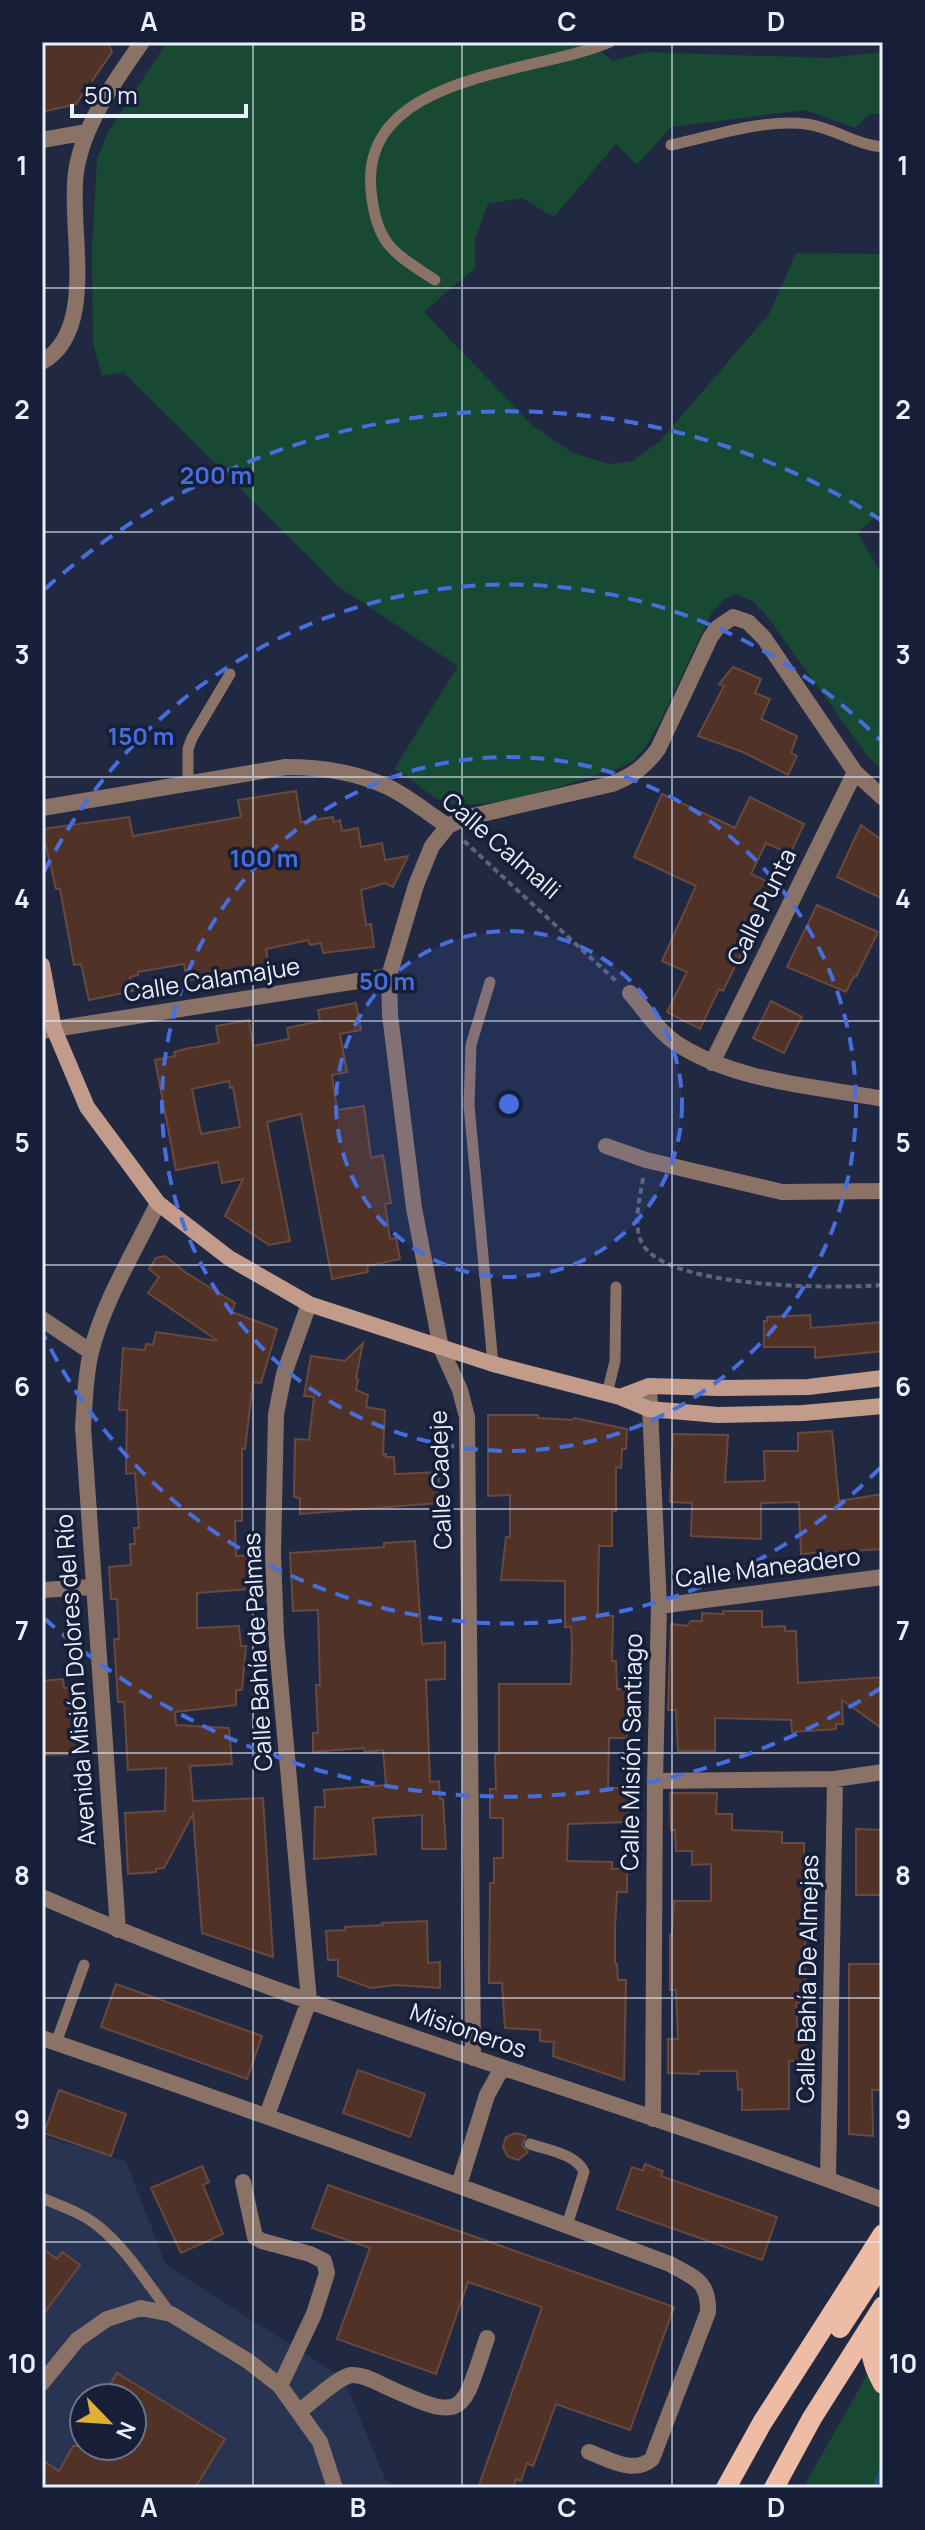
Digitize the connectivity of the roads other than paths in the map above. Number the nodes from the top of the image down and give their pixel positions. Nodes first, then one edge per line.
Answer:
1 (142, 42) edge
2 (610, 42) edge
3 (87, 132) junction
4 (42, 140) edge
5 (671, 145) dead end
6 (883, 147) edge
7 (435, 280) dead end
8 (42, 362) edge
9 (230, 674) dead end
10 (855, 772) junction
11 (188, 784) junction
12 (883, 798) edge
13 (42, 808) edge
14 (448, 826) junction
15 (42, 965) edge
16 (389, 976) junction
17 (490, 982) dead end
18 (630, 993) road end
19 (48, 1030) edge
20 (712, 1063) junction
21 (883, 1099) edge
22 (606, 1146) dead end
23 (883, 1191) edge
24 (158, 1203) junction
25 (616, 1287) dead end
26 (309, 1304) junction
27 (42, 1319) edge
28 (441, 1348) junction
29 (91, 1352) junction
30 (493, 1364) junction
31 (883, 1378) edge
32 (649, 1386) junction
33 (614, 1395) junction
34 (883, 1406) edge
35 (649, 1409) junction
36 (883, 1577) edge
37 (93, 1587) junction
38 (42, 1590) edge
39 (659, 1606) junction
40 (883, 1772) edge
41 (835, 1779) junction
42 (655, 1781) junction
43 (42, 1897) edge
44 (118, 1930) junction
45 (84, 1965) dead end
46 (309, 2001) junction
47 (49, 2040) edge
48 (473, 2058) junction
49 (502, 2068) junction
50 (267, 2115) junction
51 (653, 2119) junction
52 (530, 2144) dead end
53 (828, 2179) junction
54 (243, 2182) dead end
55 (459, 2185) junction
56 (42, 2198) edge
57 (883, 2200) edge
58 (567, 2225) junction
59 (883, 2234) edge
60 (883, 2262) edge
61 (881, 2309) edge
62 (171, 2314) junction
63 (487, 2338) dead end
64 (42, 2383) edge
65 (883, 2384) edge
66 (280, 2386) junction
67 (300, 2411) junction
68 (589, 2452) dead end
69 (335, 2488) edge
70 (726, 2488) edge
71 (741, 2488) edge
72 (774, 2488) edge

1 - 3 street
2 - 7 lane
3 - 4 street
3 - 8 street
5 - 6 lane
9 - 11 lane
10 - 12 street
10 - 14 street
10 - 20 street, Calle Punta
11 - 13 street, Calle Calmalli
11 - 14 street, Calle Calmalli
14 - 16 street, Calle Cadeje
15 - 19 street
16 - 19 street, Calle Calamajue
16 - 28 street, Calle Cadeje
17 - 30 lane
18 - 20 street
19 - 24 street
20 - 21 street
22 - 23 street
24 - 26 street
24 - 29 street, Avenida Misión Dolores del Río
25 - 33 lane
26 - 28 street
26 - 46 street, Calle Bahía de Palmas
27 - 29 street
28 - 30 street
28 - 48 street, Calle Cadeje
29 - 37 street, Avenida Misión Dolores del Río
30 - 33 street
31 - 32 street
32 - 33 street
32 - 35 street, Calle Misión Santiago
33 - 35 street
34 - 35 street
35 - 39 street, Calle Misión Santiago
36 - 39 street, Calle Maneadero
37 - 38 street
37 - 44 street, Avenida Misión Dolores del Río
39 - 42 street, Calle Misión Santiago
40 - 41 street
41 - 42 street
41 - 53 street, Calle Bahía De Almejas
42 - 51 street, Calle Misión Santiago
43 - 44 street, Misioneros
44 - 46 street, Misioneros
45 - 47 lane
46 - 48 street, Misioneros
46 - 50 street
47 - 50 street
48 - 49 street, Misioneros
49 - 51 street, Misioneros
49 - 55 street
50 - 55 street
51 - 53 street, Misioneros
52 - 58 lane
53 - 57 street, Misioneros
54 - 66 street
55 - 58 street
56 - 62 lane
58 - 68 street
59 - 70 main road
60 - 71 main road
61 - 65 main road
61 - 72 main road
62 - 64 street
62 - 66 street
63 - 67 street
66 - 67 street
67 - 69 street

